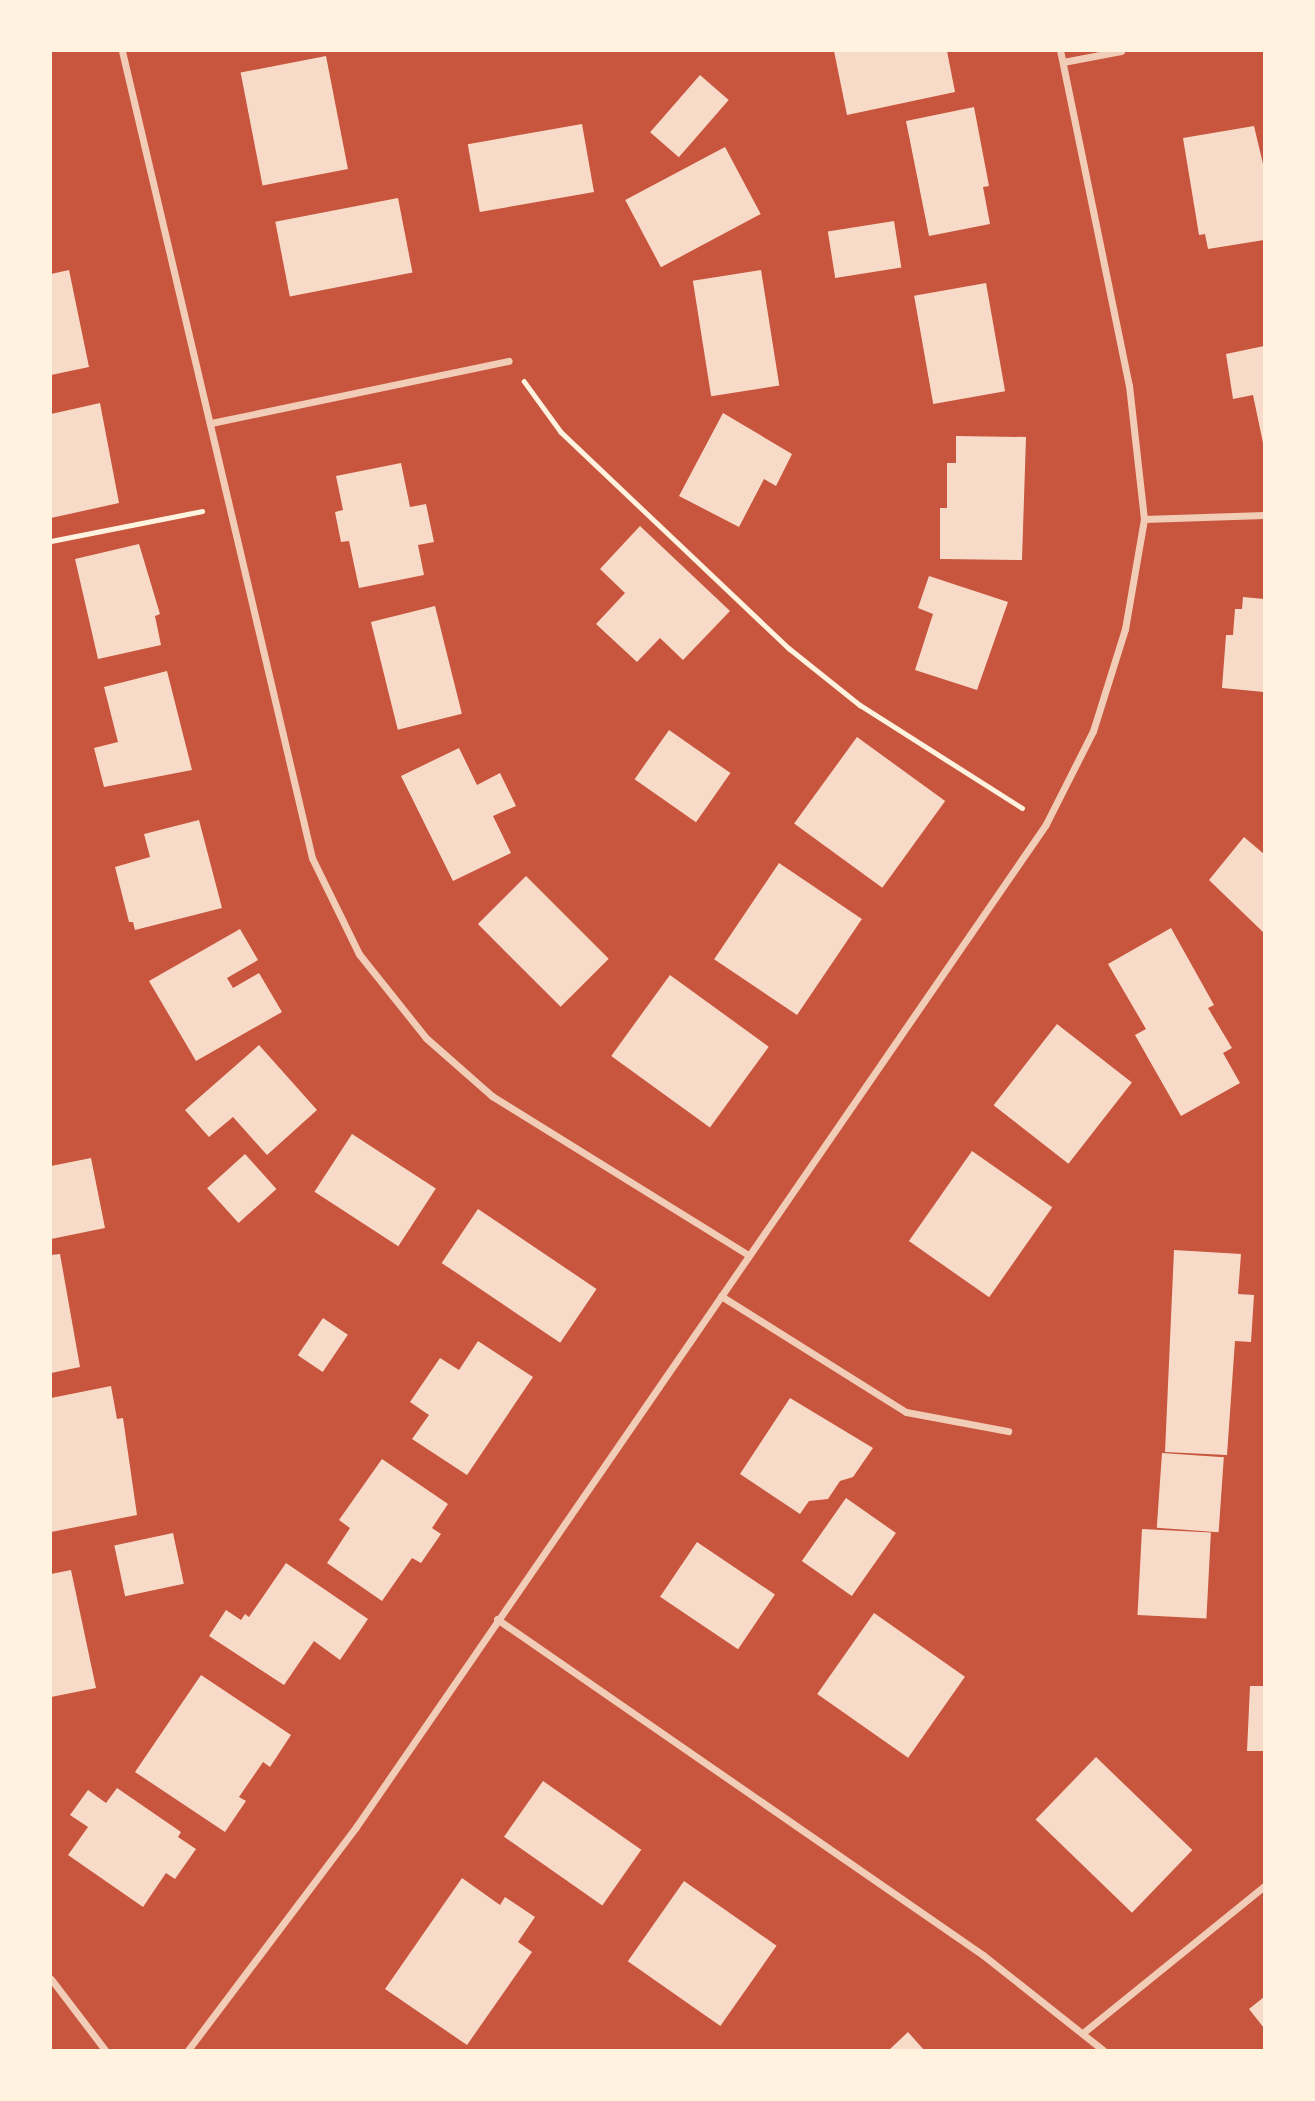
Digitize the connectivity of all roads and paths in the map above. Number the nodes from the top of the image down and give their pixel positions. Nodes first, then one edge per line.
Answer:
1 (122, 51) edge
2 (1060, 51) edge
3 (1121, 51) edge
4 (1063, 62) junction
5 (509, 360) joint
6 (212, 424) junction
7 (230, 505) junction
8 (1264, 515) edge
9 (1143, 519) junction
10 (51, 541) edge
11 (1046, 824) junction
12 (748, 1255) junction
13 (721, 1296) junction
14 (1008, 1431) dead end
15 (497, 1619) junction
16 (1264, 1886) edge
17 (51, 1979) edge
18 (1084, 2032) junction
19 (105, 2050) edge
20 (188, 2050) edge
21 (1103, 2050) edge

1 - 6 street
2 - 4 street
3 - 4 street
4 - 9 street
5 - 6 street
5 - 11 path
6 - 7 street
7 - 10 path
7 - 12 street
8 - 9 street
9 - 11 street
11 - 12 street
12 - 13 street
13 - 14 street
13 - 15 street
15 - 18 street
15 - 20 street
16 - 18 street
17 - 19 street
18 - 21 street

